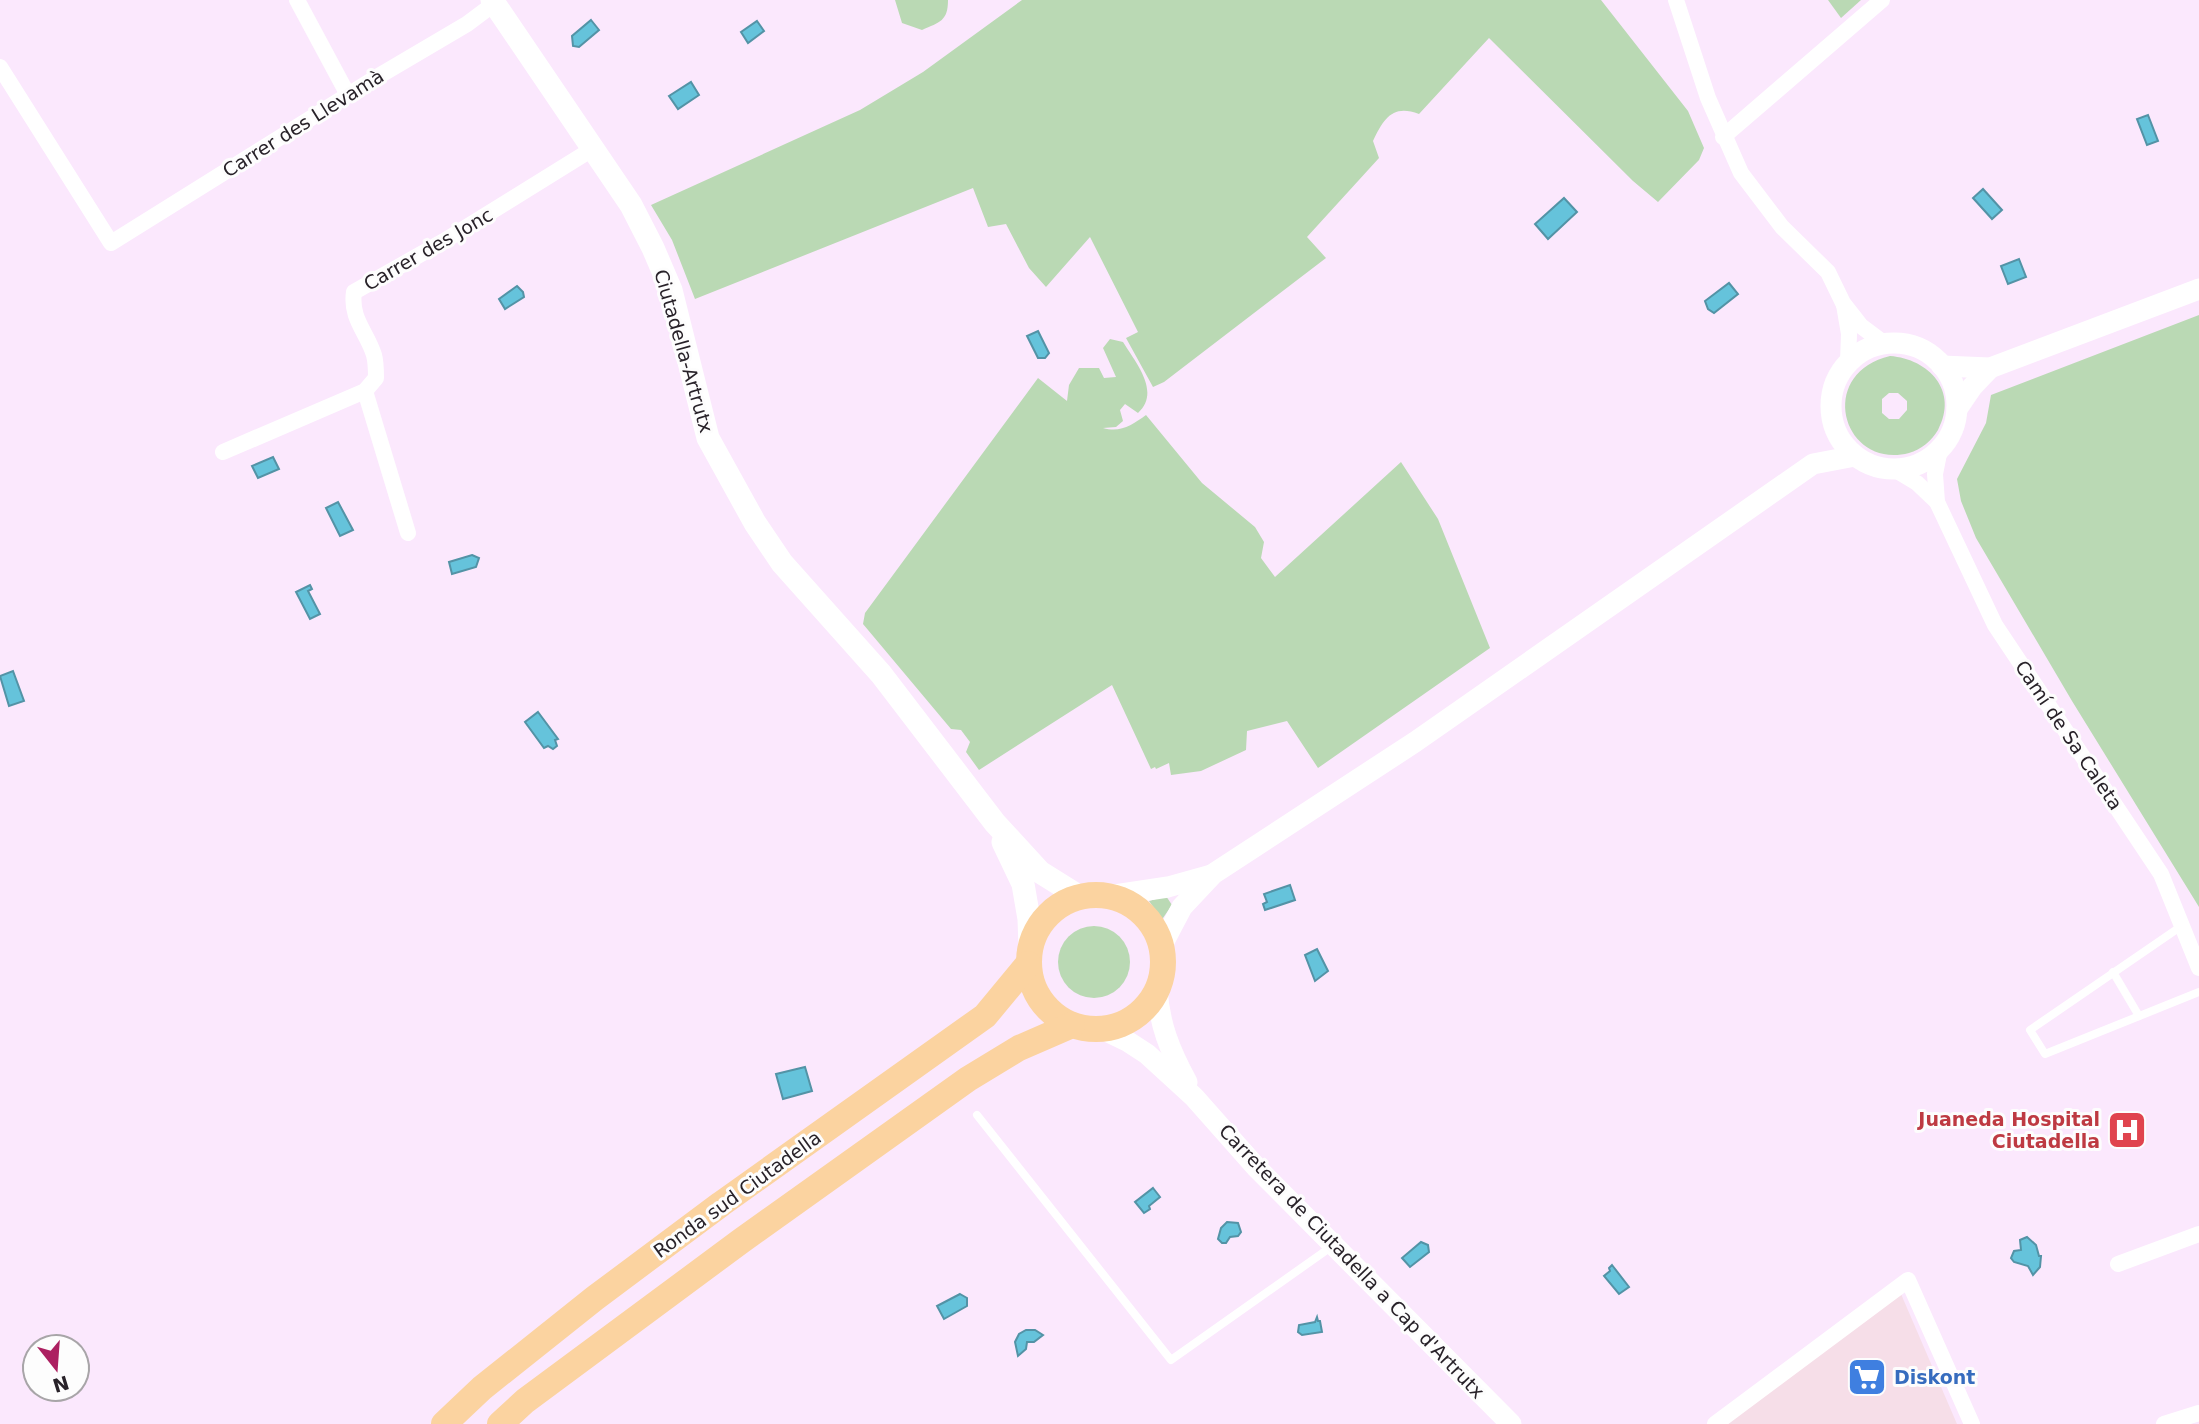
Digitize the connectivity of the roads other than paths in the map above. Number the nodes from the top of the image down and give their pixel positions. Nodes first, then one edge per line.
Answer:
1 (297, 0) edge
2 (1676, 0) edge
3 (1882, 0) edge
4 (493, 2) edge
5 (0, 67) edge
6 (348, 95) junction
7 (1723, 137) junction
8 (594, 148) junction
9 (2199, 289) edge
10 (1843, 303) junction
11 (1885, 344) junction
12 (1848, 362) junction
13 (1942, 366) junction
14 (1990, 368) junction
15 (365, 391) junction
16 (1957, 409) junction
17 (1833, 422) junction
18 (1940, 449) junction
19 (223, 453) dead end
20 (1855, 456) junction
21 (1813, 464) junction
22 (1892, 468) junction
23 (1937, 502) junction
24 (408, 533) dead end
25 (995, 823) junction
26 (1213, 874) junction
27 (1108, 896) junction
28 (1080, 897) junction
29 (2183, 925) junction
30 (1161, 947) junction
31 (1029, 955) junction
32 (2199, 968) edge
33 (2113, 972) junction
34 (1157, 988) junction
35 (2199, 992) edge
36 (2139, 1016) junction
37 (1072, 1025) junction
38 (1100, 1028) junction
39 (1194, 1097) junction
40 (977, 1115) dead end
41 (2199, 1234) edge
42 (1334, 1245) junction
43 (2118, 1264) dead end
44 (2199, 1413) edge
45 (444, 1424) edge
46 (500, 1424) edge
47 (1511, 1424) edge
48 (1714, 1424) edge
49 (1972, 1424) edge
50 (2164, 1424) edge

1 - 6 street
2 - 7 street
3 - 7 street
4 - 6 street, Carrer des Llevamà
4 - 8 main road, Ciutadella-Artrutx
5 - 6 street, Carrer des Llevamà
7 - 10 street
8 - 15 street, Carrer des Jonc
8 - 25 main road, Ciutadella-Artrutx
9 - 14 street
10 - 11 street
10 - 12 street
11 - 12 street
11 - 13 street
12 - 17 street
13 - 14 street
13 - 16 street
14 - 16 street
15 - 19 street
15 - 24 street
16 - 18 street
17 - 20 street
17 - 21 street
18 - 22 street
18 - 23 street, Camí de Sa Caleta
20 - 21 street
20 - 22 street
21 - 26 street
22 - 23 street, Camí de Sa Caleta
23 - 29 street, Camí de Sa Caleta
25 - 28 main road, Ciutadella-Artrutx
25 - 31 main road, Ciutadella-Artrutx
26 - 27 street
26 - 30 street
27 - 28 main road
27 - 30 main road
28 - 31 main road
29 - 32 street, Camí de Sa Caleta
29 - 33 lane
30 - 34 main road
31 - 37 main road
31 - 45 main road, Ronda sud Ciutadella
33 - 36 lane
33 - 36 lane
34 - 38 main road
34 - 39 street, Carretera de Ciutadella a Cap d'Artrutx
35 - 36 lane
37 - 38 main road
37 - 46 main road
38 - 39 street, Carretera de Ciutadella a Cap d'Artrutx
39 - 42 street, Carretera de Ciutadella a Cap d'Artrutx
40 - 42 lane
41 - 43 street
42 - 47 street, Carretera de Ciutadella a Cap d'Artrutx
44 - 50 street
48 - 49 street

